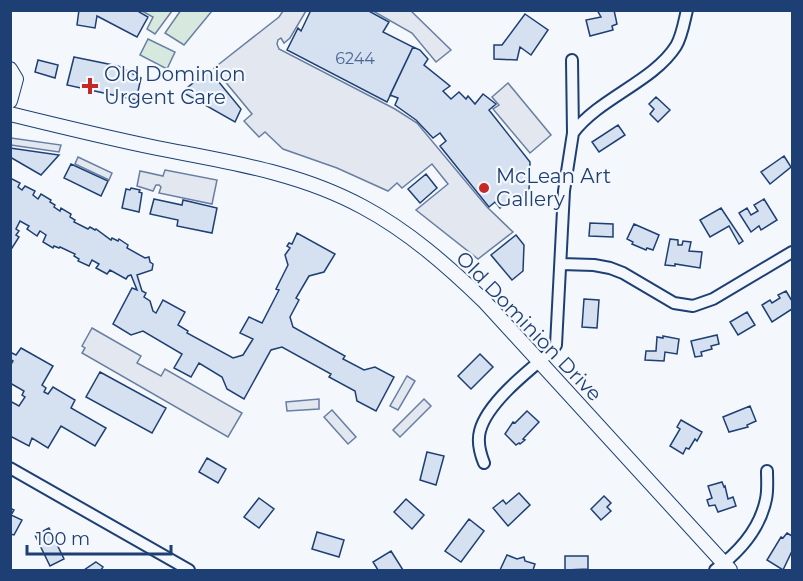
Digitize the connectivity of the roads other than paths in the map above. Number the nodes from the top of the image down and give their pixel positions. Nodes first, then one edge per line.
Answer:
1 (687, 10) edge
2 (572, 60) dead end
3 (10, 69) edge
4 (10, 101) edge
5 (10, 114) edge
6 (573, 133) junction
7 (792, 252) edge
8 (561, 264) junction
9 (539, 362) junction
10 (484, 463) dead end
11 (10, 468) edge
12 (767, 471) dead end
13 (722, 568) edge
14 (189, 570) edge

1 - 6 street
2 - 6 street
3 - 4 main road
5 - 9 main road, Old Dominion Drive
6 - 8 street
7 - 8 street
8 - 9 street
9 - 10 street
9 - 13 main road, Old Dominion Drive
11 - 14 street
12 - 13 street

